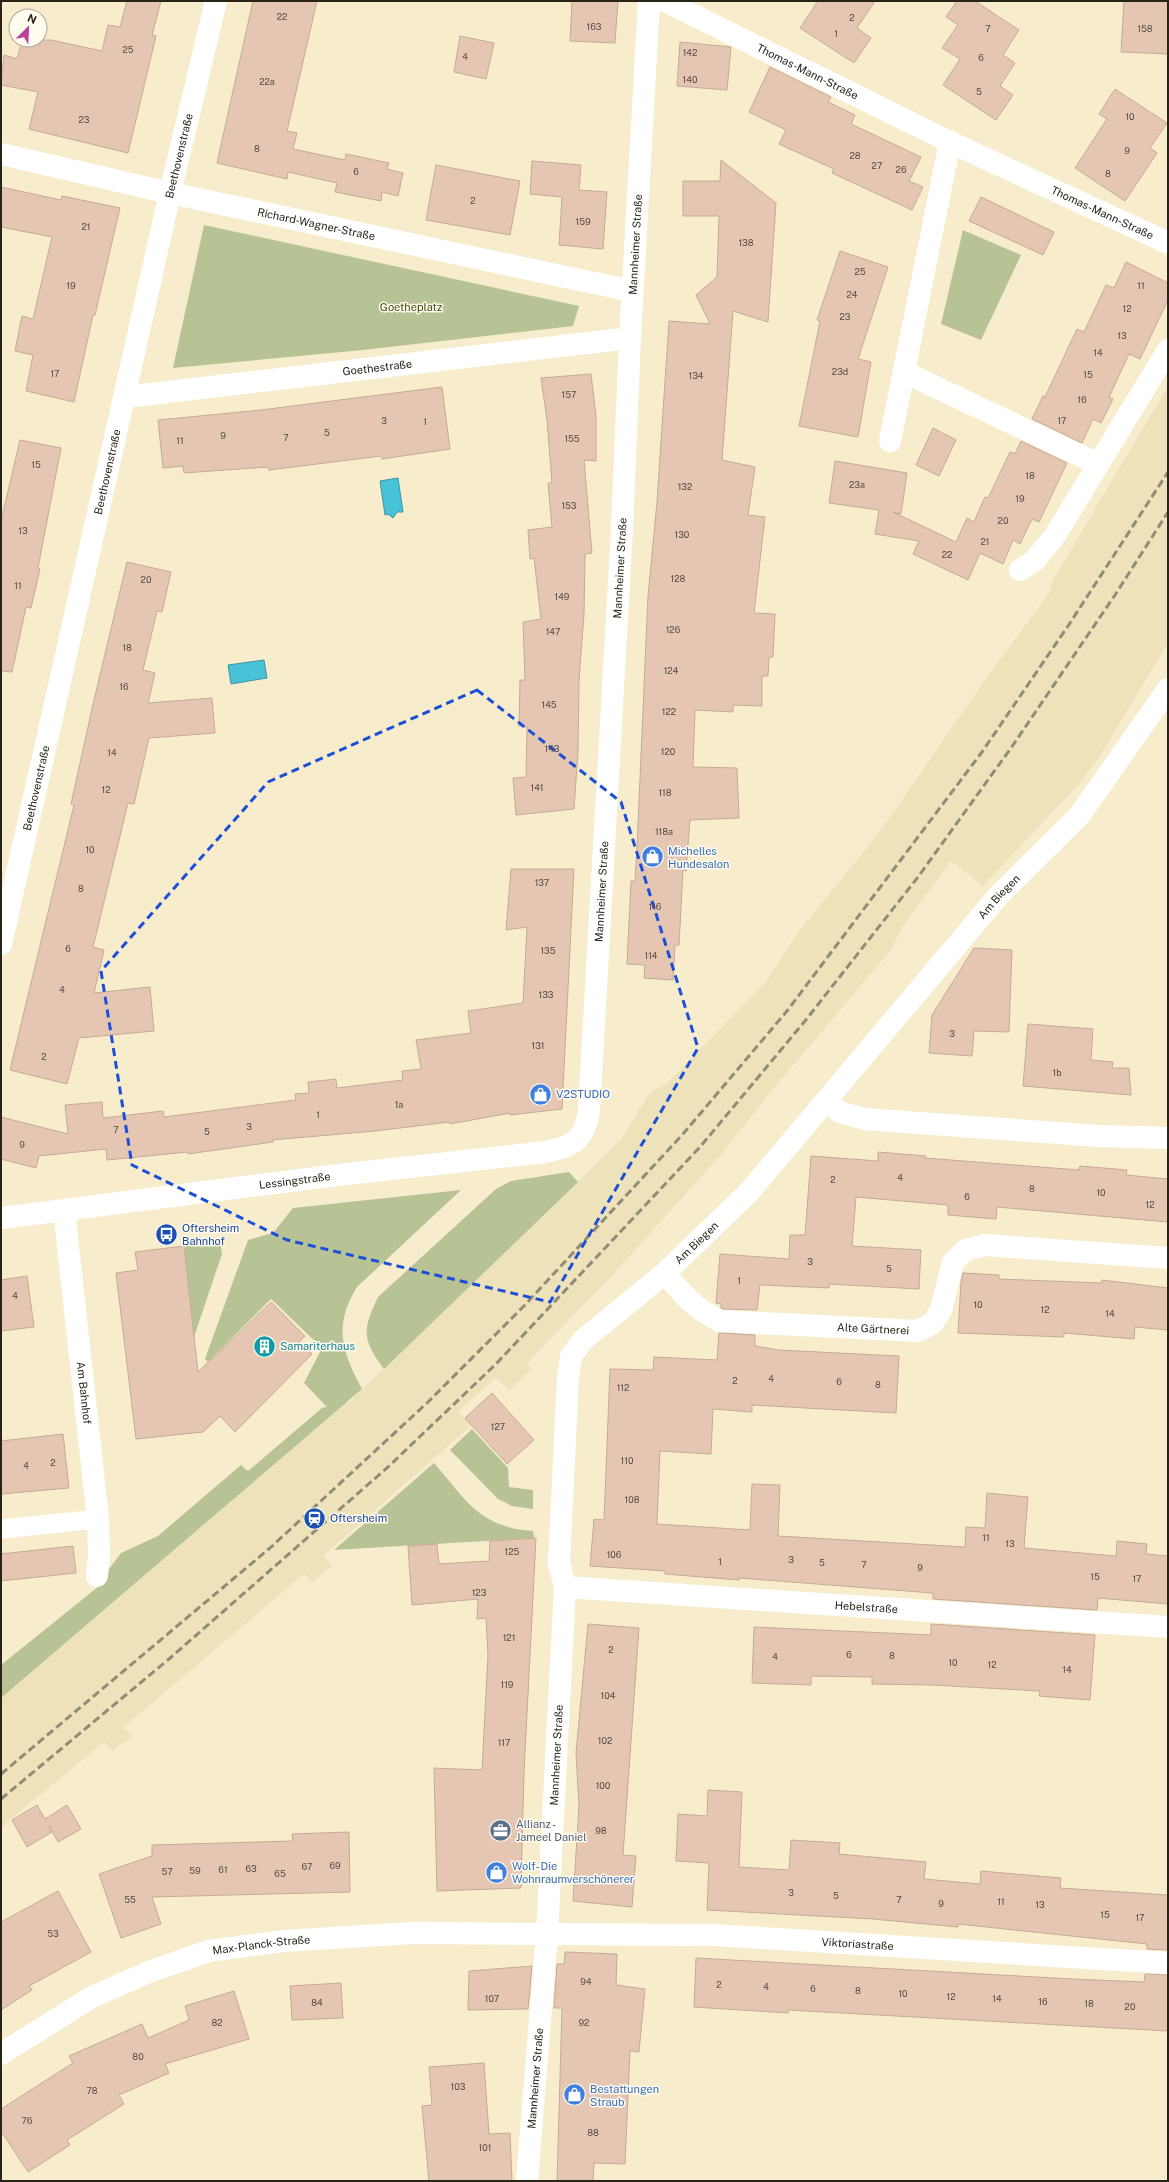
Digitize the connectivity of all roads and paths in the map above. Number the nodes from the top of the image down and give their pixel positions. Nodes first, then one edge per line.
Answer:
1 (216, 1) edge
2 (649, 1) edge
3 (665, 1) edge
4 (950, 142) junction
5 (1, 154) edge
6 (170, 193) junction
7 (1168, 243) edge
8 (632, 291) junction
9 (630, 338) junction
10 (1168, 350) edge
11 (904, 372) junction
12 (125, 397) junction
13 (890, 441) dead end
14 (1098, 464) junction
15 (1020, 570) dead end
16 (1168, 689) edge
17 (1, 944) edge
18 (826, 1102) junction
19 (583, 1133) joint
20 (1168, 1138) edge
21 (64, 1210) junction
22 (1, 1218) edge
23 (1168, 1258) edge
24 (665, 1273) junction
25 (568, 1377) joint
26 (98, 1519) junction
27 (1, 1529) edge
28 (97, 1576) dead end
29 (565, 1587) junction
30 (1168, 1627) edge
31 (547, 1934) junction
32 (1168, 1964) edge
33 (1, 2054) edge
34 (527, 2181) edge

1 - 6 street, Beethovenstraße
2 - 8 street, Mannheimer Straße
3 - 4 street, Thomas-Mann-Straße
4 - 7 street, Thomas-Mann-Straße
4 - 11 street
5 - 6 street, Richard-Wagner-Straße
6 - 8 street, Richard-Wagner-Straße
6 - 12 street, Beethovenstraße
8 - 9 street, Mannheimer Straße
9 - 12 street, Goethestraße
9 - 19 street, Mannheimer Straße
10 - 14 street
11 - 13 street
11 - 14 street
12 - 17 street, Beethovenstraße
14 - 15 street
16 - 18 street, Am Biegen
18 - 20 street
18 - 24 street, Am Biegen
19 - 21 street, Lessingstraße
21 - 22 street, Lessingstraße
21 - 26 street, Am Bahnhof
23 - 24 street, Alte Gärtnerei
24 - 25 street, Am Biegen
25 - 29 street, Mannheimer Straße
26 - 27 lane
26 - 28 street, Am Bahnhof
29 - 30 street, Hebelstraße
29 - 31 street, Mannheimer Straße
31 - 32 street, Viktoriastraße
31 - 33 street, Max-Planck-Straße
31 - 34 street, Mannheimer Straße

